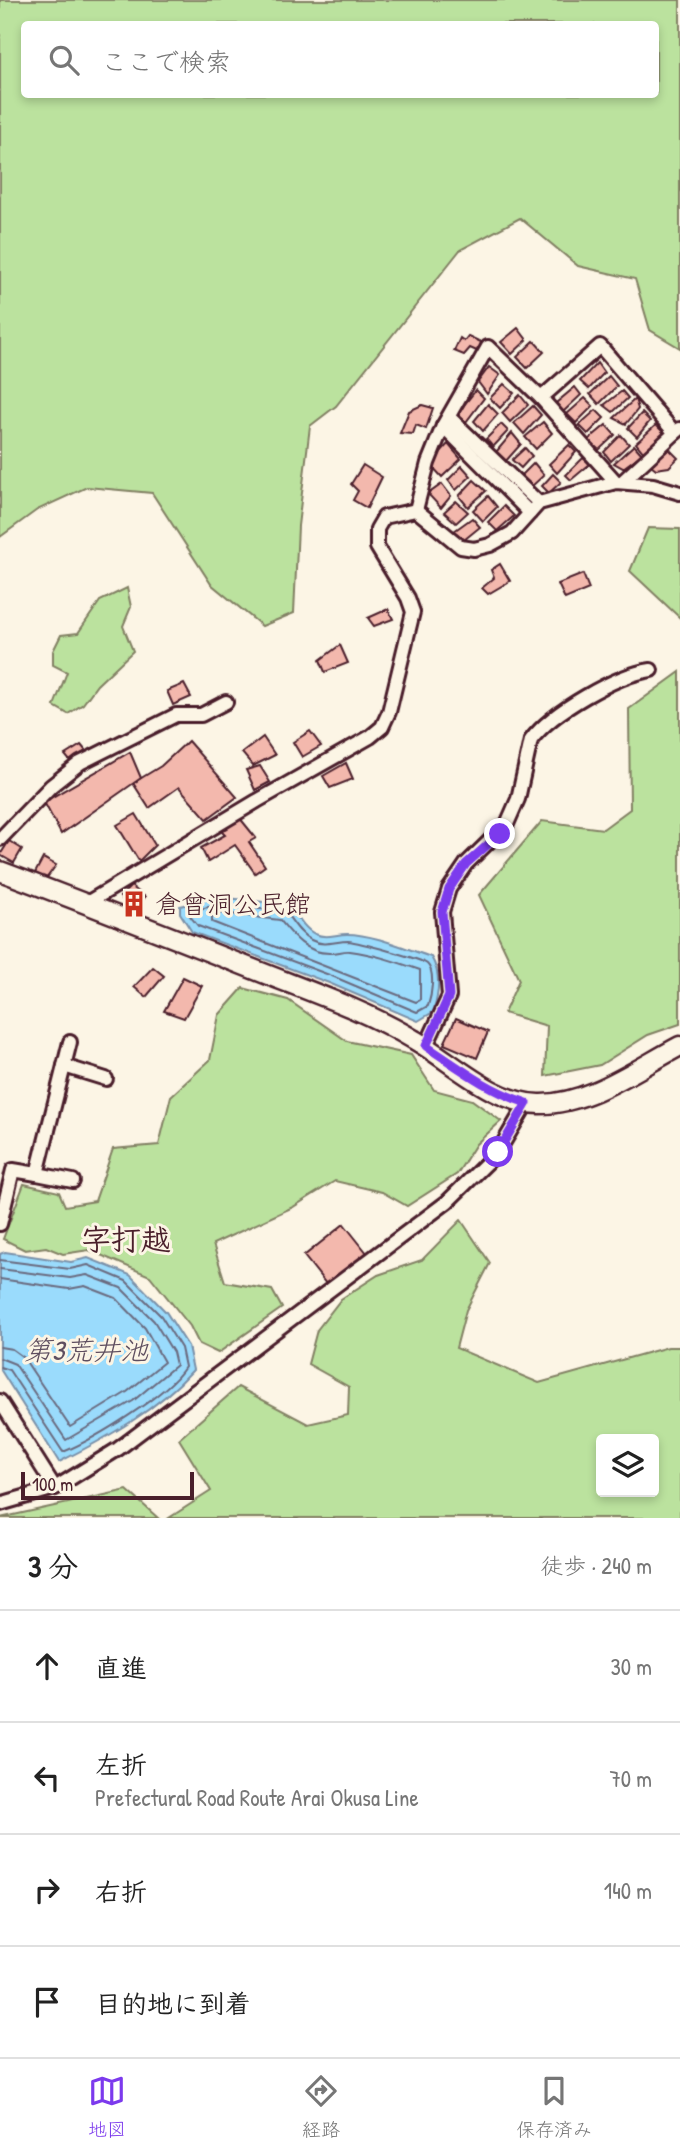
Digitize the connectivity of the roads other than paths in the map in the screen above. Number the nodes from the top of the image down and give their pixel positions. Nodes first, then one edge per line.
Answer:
1 (541, 398) junction
2 (446, 421) junction
3 (678, 431) edge
4 (619, 482) junction
5 (680, 492) edge
6 (539, 503) junction
7 (416, 510) junction
8 (530, 513) junction
9 (651, 670) dead end
10 (226, 702) dead end
11 (0, 839) edge
12 (0, 872) edge
13 (86, 903) junction
14 (70, 1042) dead end
15 (426, 1046) junction
16 (680, 1046) edge
17 (64, 1066) junction
18 (106, 1079) dead end
19 (527, 1103) junction
20 (37, 1174) junction
21 (73, 1181) dead end
22 (0, 1224) edge
23 (0, 1401) edge
24 (55, 1488) junction
25 (0, 1504) edge

1 - 2 street
1 - 3 street
1 - 4 street
2 - 6 street
2 - 7 street
2 - 8 street
3 - 4 street
4 - 5 street
4 - 6 street
6 - 8 street
7 - 8 street
7 - 13 street
9 - 15 street
10 - 11 street
12 - 13 main road
13 - 15 main road
14 - 17 street
15 - 19 main road
16 - 19 main road
17 - 18 street
17 - 20 street
19 - 24 street
20 - 21 street
20 - 22 street
23 - 24 street
24 - 25 street

